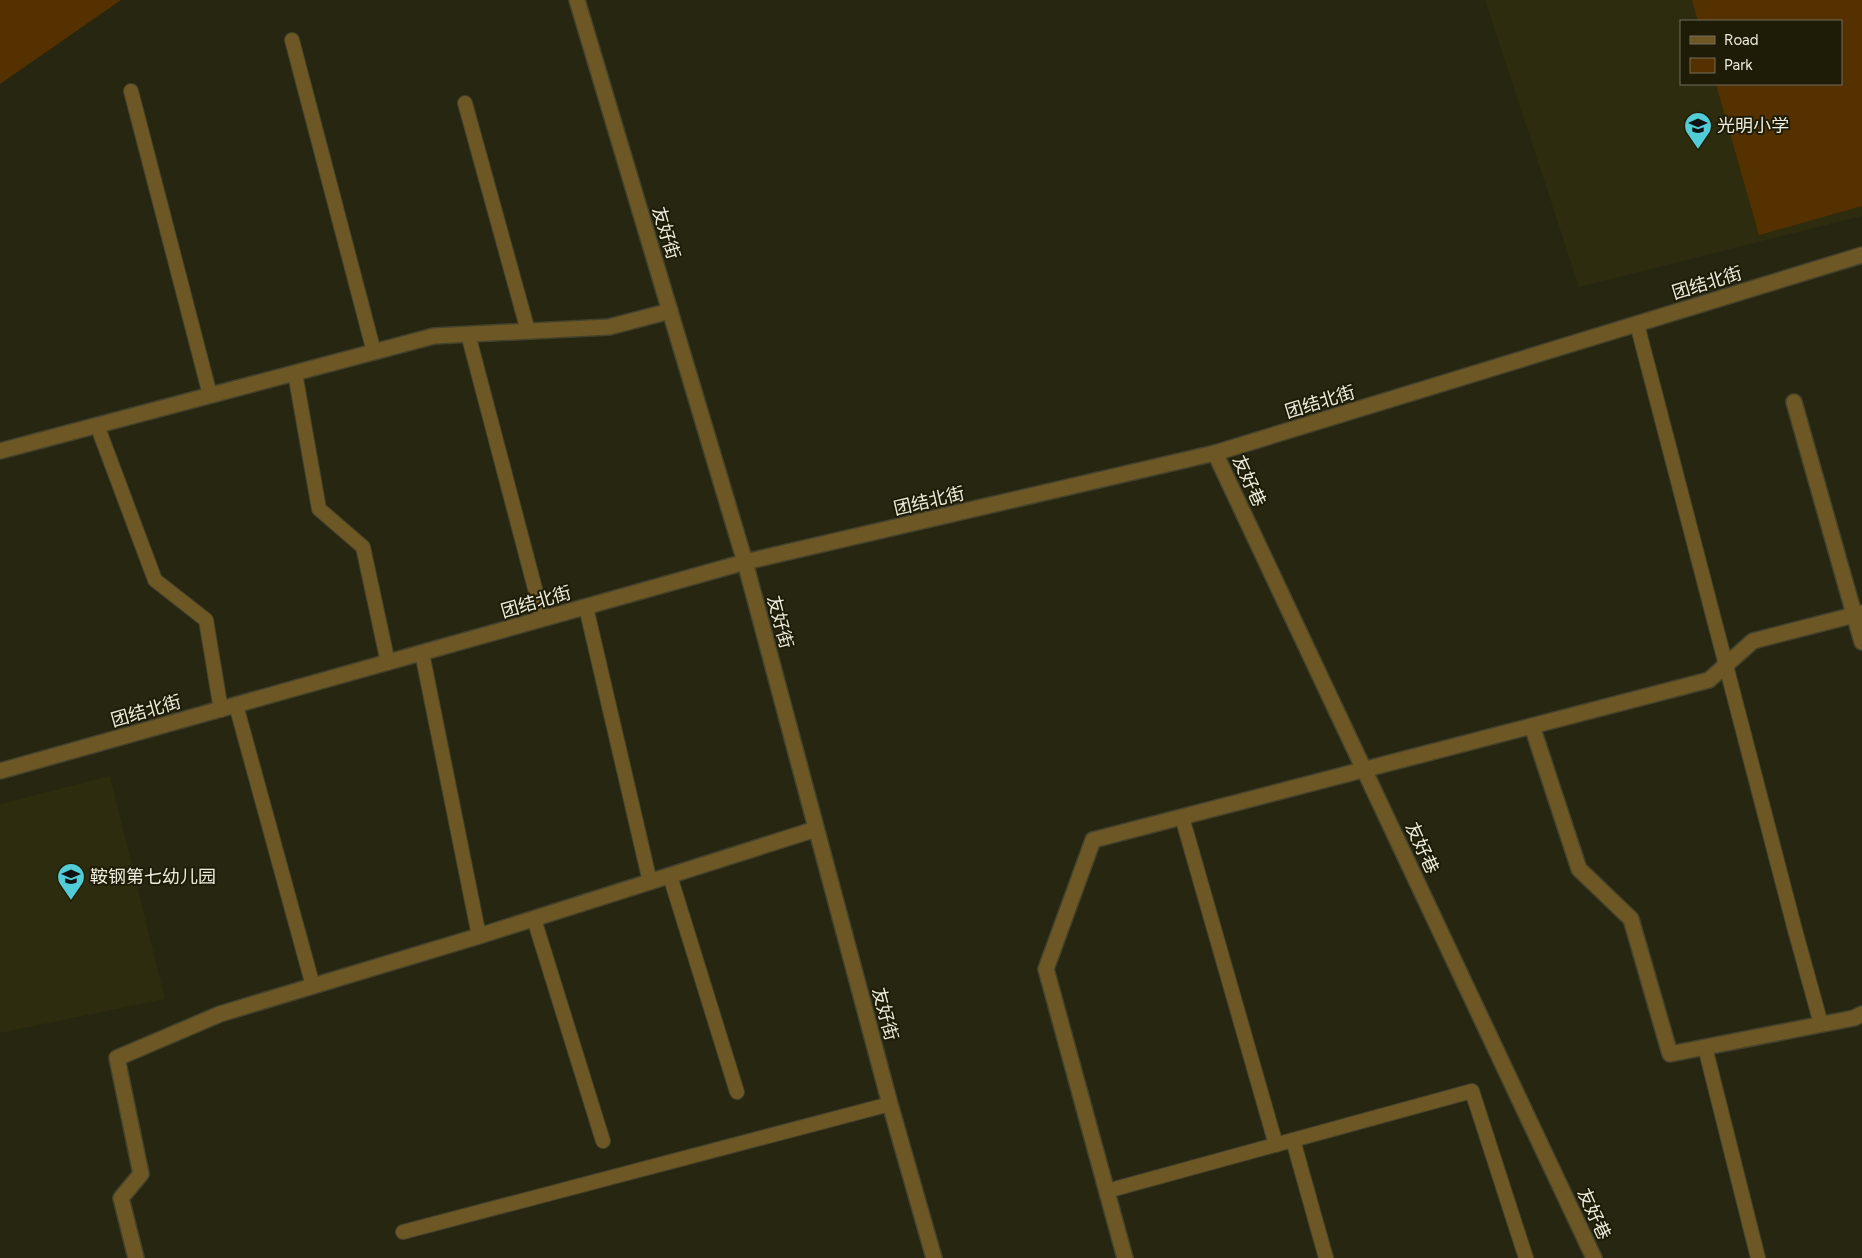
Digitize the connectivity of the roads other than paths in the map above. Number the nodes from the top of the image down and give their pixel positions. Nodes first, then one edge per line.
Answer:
1 (577, 0) edge
2 (292, 40) dead end
3 (131, 90) dead end
4 (465, 104) dead end
5 (1862, 254) edge
6 (670, 311) junction
7 (1637, 324) junction
8 (528, 331) junction
9 (468, 334) junction
10 (374, 352) junction
11 (295, 373) junction
12 (210, 395) junction
13 (1794, 402) dead end
14 (98, 425) junction
15 (0, 451) edge
16 (1215, 453) junction
17 (745, 562) junction
18 (586, 607) junction
19 (1859, 614) edge
20 (543, 619) junction
21 (1862, 642) edge
22 (422, 653) junction
23 (388, 663) junction
24 (1726, 665) junction
25 (236, 705) junction
26 (221, 710) junction
27 (1532, 726) junction
28 (1364, 770) junction
29 (0, 771) edge
30 (1182, 817) junction
31 (816, 830) junction
32 (670, 876) junction
33 (650, 882) junction
34 (534, 919) junction
35 (479, 936) junction
36 (313, 986) junction
37 (1862, 1014) edge
38 (1821, 1024) junction
39 (1705, 1047) junction
40 (736, 1092) dead end
41 (890, 1104) junction
42 (1293, 1140) junction
43 (603, 1141) dead end
44 (1276, 1145) junction
45 (1106, 1191) junction
46 (403, 1232) dead end
47 (136, 1258) edge
48 (934, 1258) edge
49 (1124, 1258) edge
50 (1326, 1258) edge
51 (1526, 1258) edge
52 (1594, 1258) edge
53 (1758, 1258) edge

1 - 6 street, 友好街
2 - 10 lane
3 - 12 lane
4 - 8 lane
5 - 7 street, 团结北街
6 - 8 street
6 - 17 street, 友好街
7 - 16 street, 团结北街
7 - 24 lane
8 - 9 street
9 - 10 street
9 - 20 lane
10 - 11 street
11 - 12 street
11 - 23 lane
12 - 14 street
13 - 19 street
14 - 15 street
14 - 26 lane
16 - 17 street, 团结北街
16 - 28 street, 友好巷
17 - 18 street, 团结北街
17 - 31 street, 友好街
18 - 20 street, 团结北街
18 - 33 lane
19 - 21 street
19 - 24 street
20 - 22 street, 团结北街
22 - 23 street, 团结北街
22 - 35 lane
23 - 25 street, 团结北街
24 - 27 street
24 - 38 lane
25 - 26 street, 团结北街
25 - 36 lane
26 - 29 street, 团结北街
27 - 28 street
27 - 39 street
28 - 30 street
28 - 52 street, 友好巷
30 - 44 lane
30 - 45 street
31 - 32 street
31 - 41 street, 友好街
32 - 33 street
32 - 40 lane
33 - 34 street
34 - 35 street
34 - 43 lane
35 - 36 street
36 - 47 street
37 - 38 street
38 - 39 street
39 - 53 lane
41 - 46 lane
41 - 48 street, 友好街
42 - 44 lane
42 - 50 lane
42 - 51 lane
44 - 45 lane
45 - 49 street

